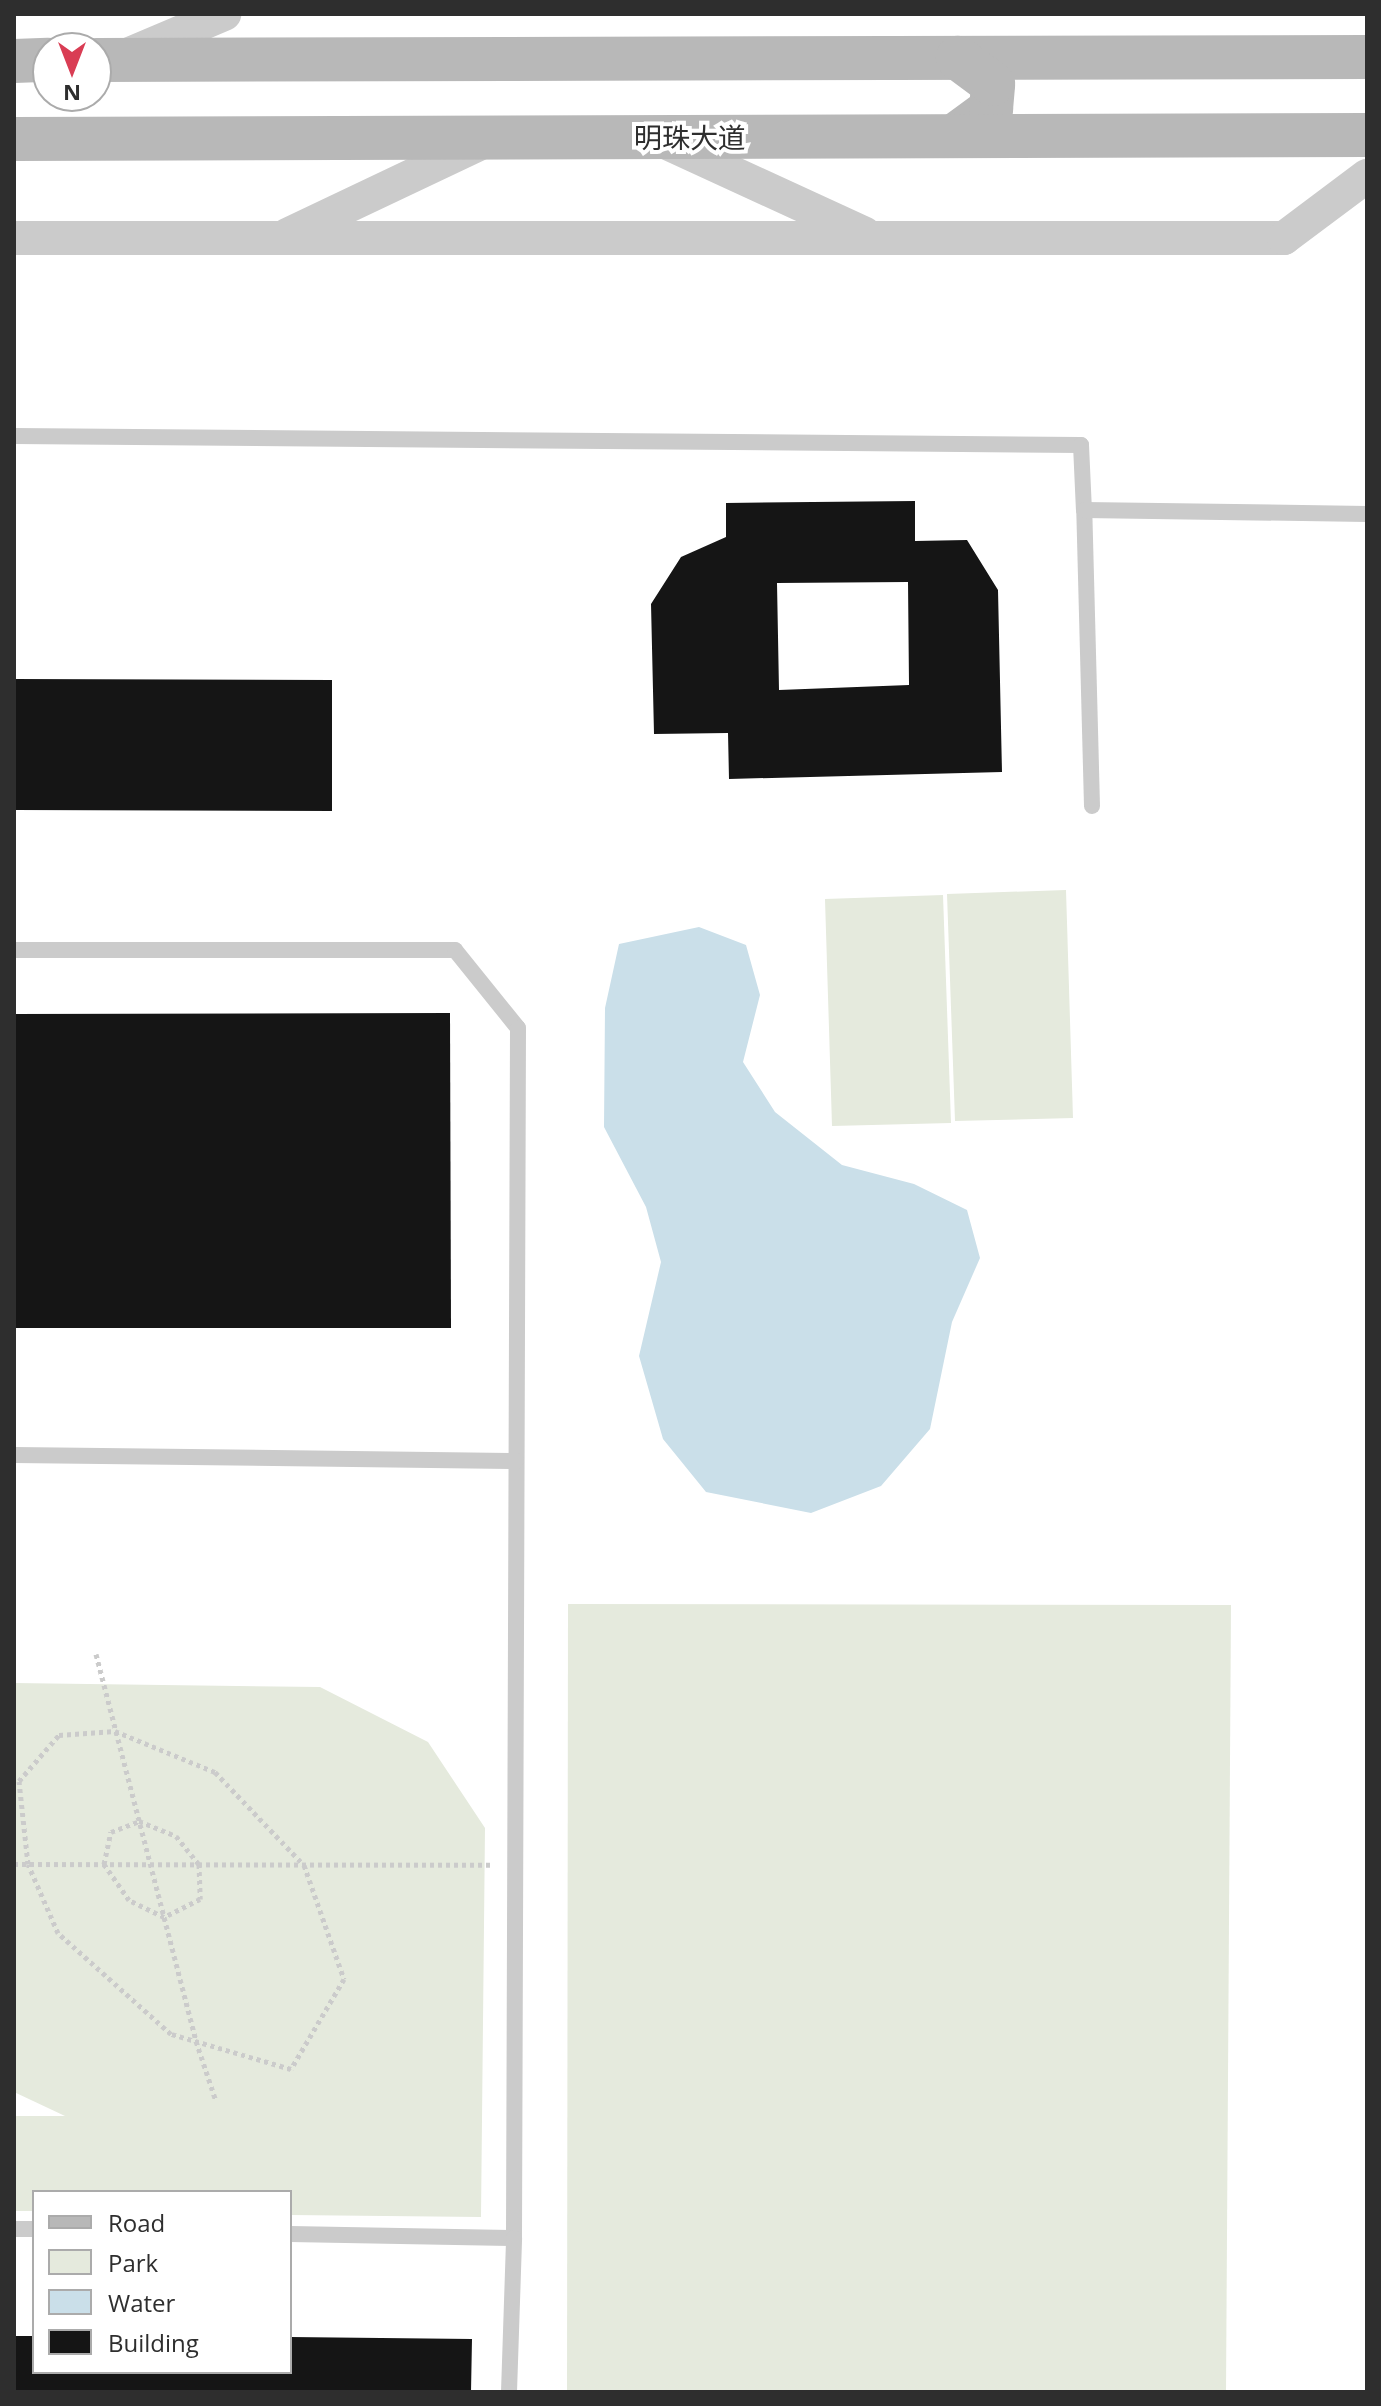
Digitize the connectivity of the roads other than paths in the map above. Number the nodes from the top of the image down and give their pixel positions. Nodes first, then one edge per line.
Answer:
1 (224, 14) edge
2 (1367, 57) edge
3 (112, 58) edge
4 (958, 58) junction
5 (112, 60) edge
6 (1367, 135) edge
7 (954, 136) junction
8 (655, 137) junction
9 (492, 138) junction
10 (14, 139) edge
11 (1367, 176) edge
12 (14, 238) edge
13 (280, 238) junction
14 (874, 238) junction
15 (14, 436) edge
16 (1084, 510) junction
17 (1367, 514) edge
18 (1092, 806) dead end
19 (14, 950) edge
20 (14, 1455) edge
21 (516, 1461) junction
22 (292, 2234) edge
23 (514, 2238) junction
24 (509, 2392) edge

1 - 3 street
2 - 4 main road
4 - 5 main road
4 - 7 main road
6 - 7 main road, 明珠大道
7 - 8 main road, 明珠大道
8 - 9 main road, 明珠大道
8 - 14 street
9 - 10 main road, 明珠大道
9 - 13 street
11 - 14 street
12 - 13 street
13 - 14 street
15 - 16 lane
16 - 17 lane
16 - 18 lane
19 - 21 lane
20 - 21 lane
21 - 23 lane
22 - 23 lane
23 - 24 lane

